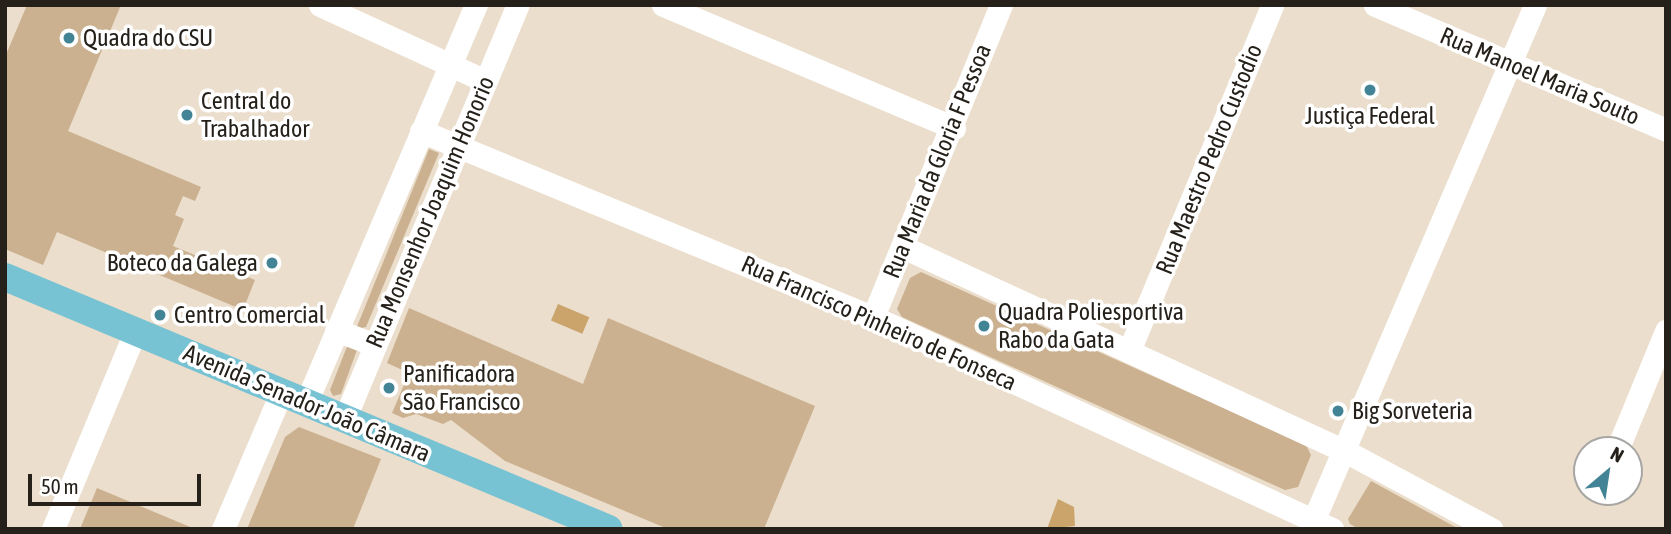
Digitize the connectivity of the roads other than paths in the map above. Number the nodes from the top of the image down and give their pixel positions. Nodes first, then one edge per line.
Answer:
1 (320, 5) edge
2 (475, 5) edge
3 (518, 5) edge
4 (663, 5) edge
5 (1001, 5) edge
6 (1272, 5) edge
7 (1375, 5) edge
8 (1535, 5) edge
9 (450, 63) junction
10 (1511, 64) junction
11 (485, 81) junction
12 (954, 128) junction
13 (1666, 130) edge
14 (421, 131) junction
15 (457, 146) junction
16 (903, 247) junction
17 (5, 277) edge
18 (873, 317) junction
19 (336, 330) junction
20 (1666, 331) edge
21 (135, 332) junction
22 (375, 345) junction
23 (1129, 351) junction
24 (293, 398) junction
25 (344, 419) junction
26 (1623, 436) edge
27 (1345, 451) junction
28 (1323, 524) edge
29 (53, 529) edge
30 (223, 529) edge
31 (609, 529) edge
32 (1491, 529) edge

1 - 9 street
2 - 9 street, Rua Monsenhor Joaquim Honorio
3 - 11 street, Rua Monsenhor Joaquim Honorio
4 - 12 street
5 - 12 street, Rua Maria da Gloria F Pessoa
6 - 23 street, Rua Maestro Pedro Custodio
7 - 10 street, Rua Manoel Maria Souto
8 - 10 street
9 - 11 street
9 - 14 street, Rua Monsenhor Joaquim Honorio
10 - 13 street, Rua Manoel Maria Souto
10 - 27 street
11 - 15 street, Rua Monsenhor Joaquim Honorio
12 - 16 street, Rua Maria da Gloria F Pessoa
14 - 15 street, Rua Francisco Pinheiro de Fonseca
14 - 19 street, Rua Monsenhor Joaquim Honorio
15 - 18 street, Rua Francisco Pinheiro de Fonseca
15 - 22 street, Rua Monsenhor Joaquim Honorio
16 - 18 street, Rua Maria da Gloria F Pessoa
16 - 23 street
17 - 21 main road, Avenida Senador João Câmara
18 - 28 street, Rua Francisco Pinheiro de Fonseca
19 - 22 street
19 - 24 street, Rua Monsenhor Joaquim Honorio
20 - 26 street
21 - 24 main road, Avenida Senador João Câmara
21 - 29 street
22 - 25 street, Rua Monsenhor Joaquim Honorio
23 - 27 street
24 - 25 main road, Avenida Senador João Câmara
24 - 30 street, Rua Monsenhor Joaquim Honorio
25 - 31 main road, Avenida Senador João Câmara
27 - 28 street
27 - 32 street

